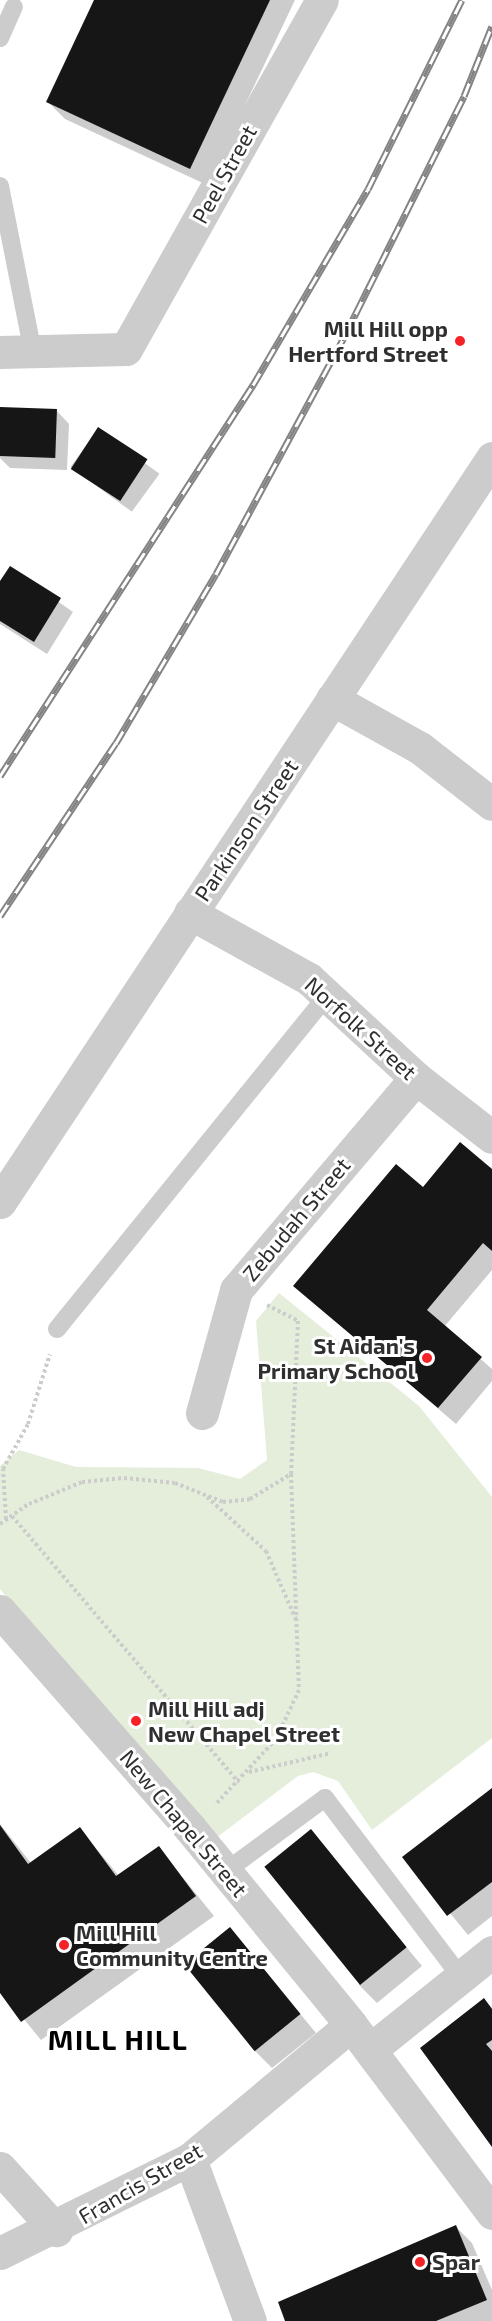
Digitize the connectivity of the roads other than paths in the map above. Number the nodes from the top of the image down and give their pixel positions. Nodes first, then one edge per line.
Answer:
1 (322, 0) edge
2 (14, 7) dead end
3 (0, 38) edge
4 (0, 186) edge
5 (0, 352) edge
6 (33, 352) junction
7 (492, 458) edge
8 (482, 494) edge
9 (332, 699) junction
10 (492, 804) edge
11 (190, 913) junction
12 (328, 994) junction
13 (416, 1078) junction
14 (492, 1137) edge
15 (0, 1202) edge
16 (57, 1329) road end
17 (202, 1413) dead end
18 (1, 1613) edge
19 (226, 1871) junction
20 (483, 1961) edge
21 (361, 2037) junction
22 (190, 2159) junction
23 (0, 2168) edge
24 (492, 2213) edge
25 (56, 2230) junction
26 (0, 2253) edge
27 (250, 2321) edge

1 - 6 street, Peel Street
2 - 3 lane
4 - 6 lane
5 - 6 street
7 - 8 street, Parkinson Street
8 - 9 street, Parkinson Street
9 - 10 street
9 - 11 street, Parkinson Street
11 - 12 street, Norfolk Street
11 - 15 street, Parkinson Street
12 - 13 street, Norfolk Street
12 - 16 lane
13 - 14 street, Norfolk Street
13 - 17 street, Zebudah Street
18 - 19 street, New Chapel Street
19 - 20 lane
19 - 21 street, New Chapel Street
20 - 21 street, Francis Street
21 - 22 street, Francis Street
21 - 24 street, New Chapel Street
22 - 25 street, Francis Street
22 - 27 street
23 - 25 street
25 - 26 street, Francis Street

